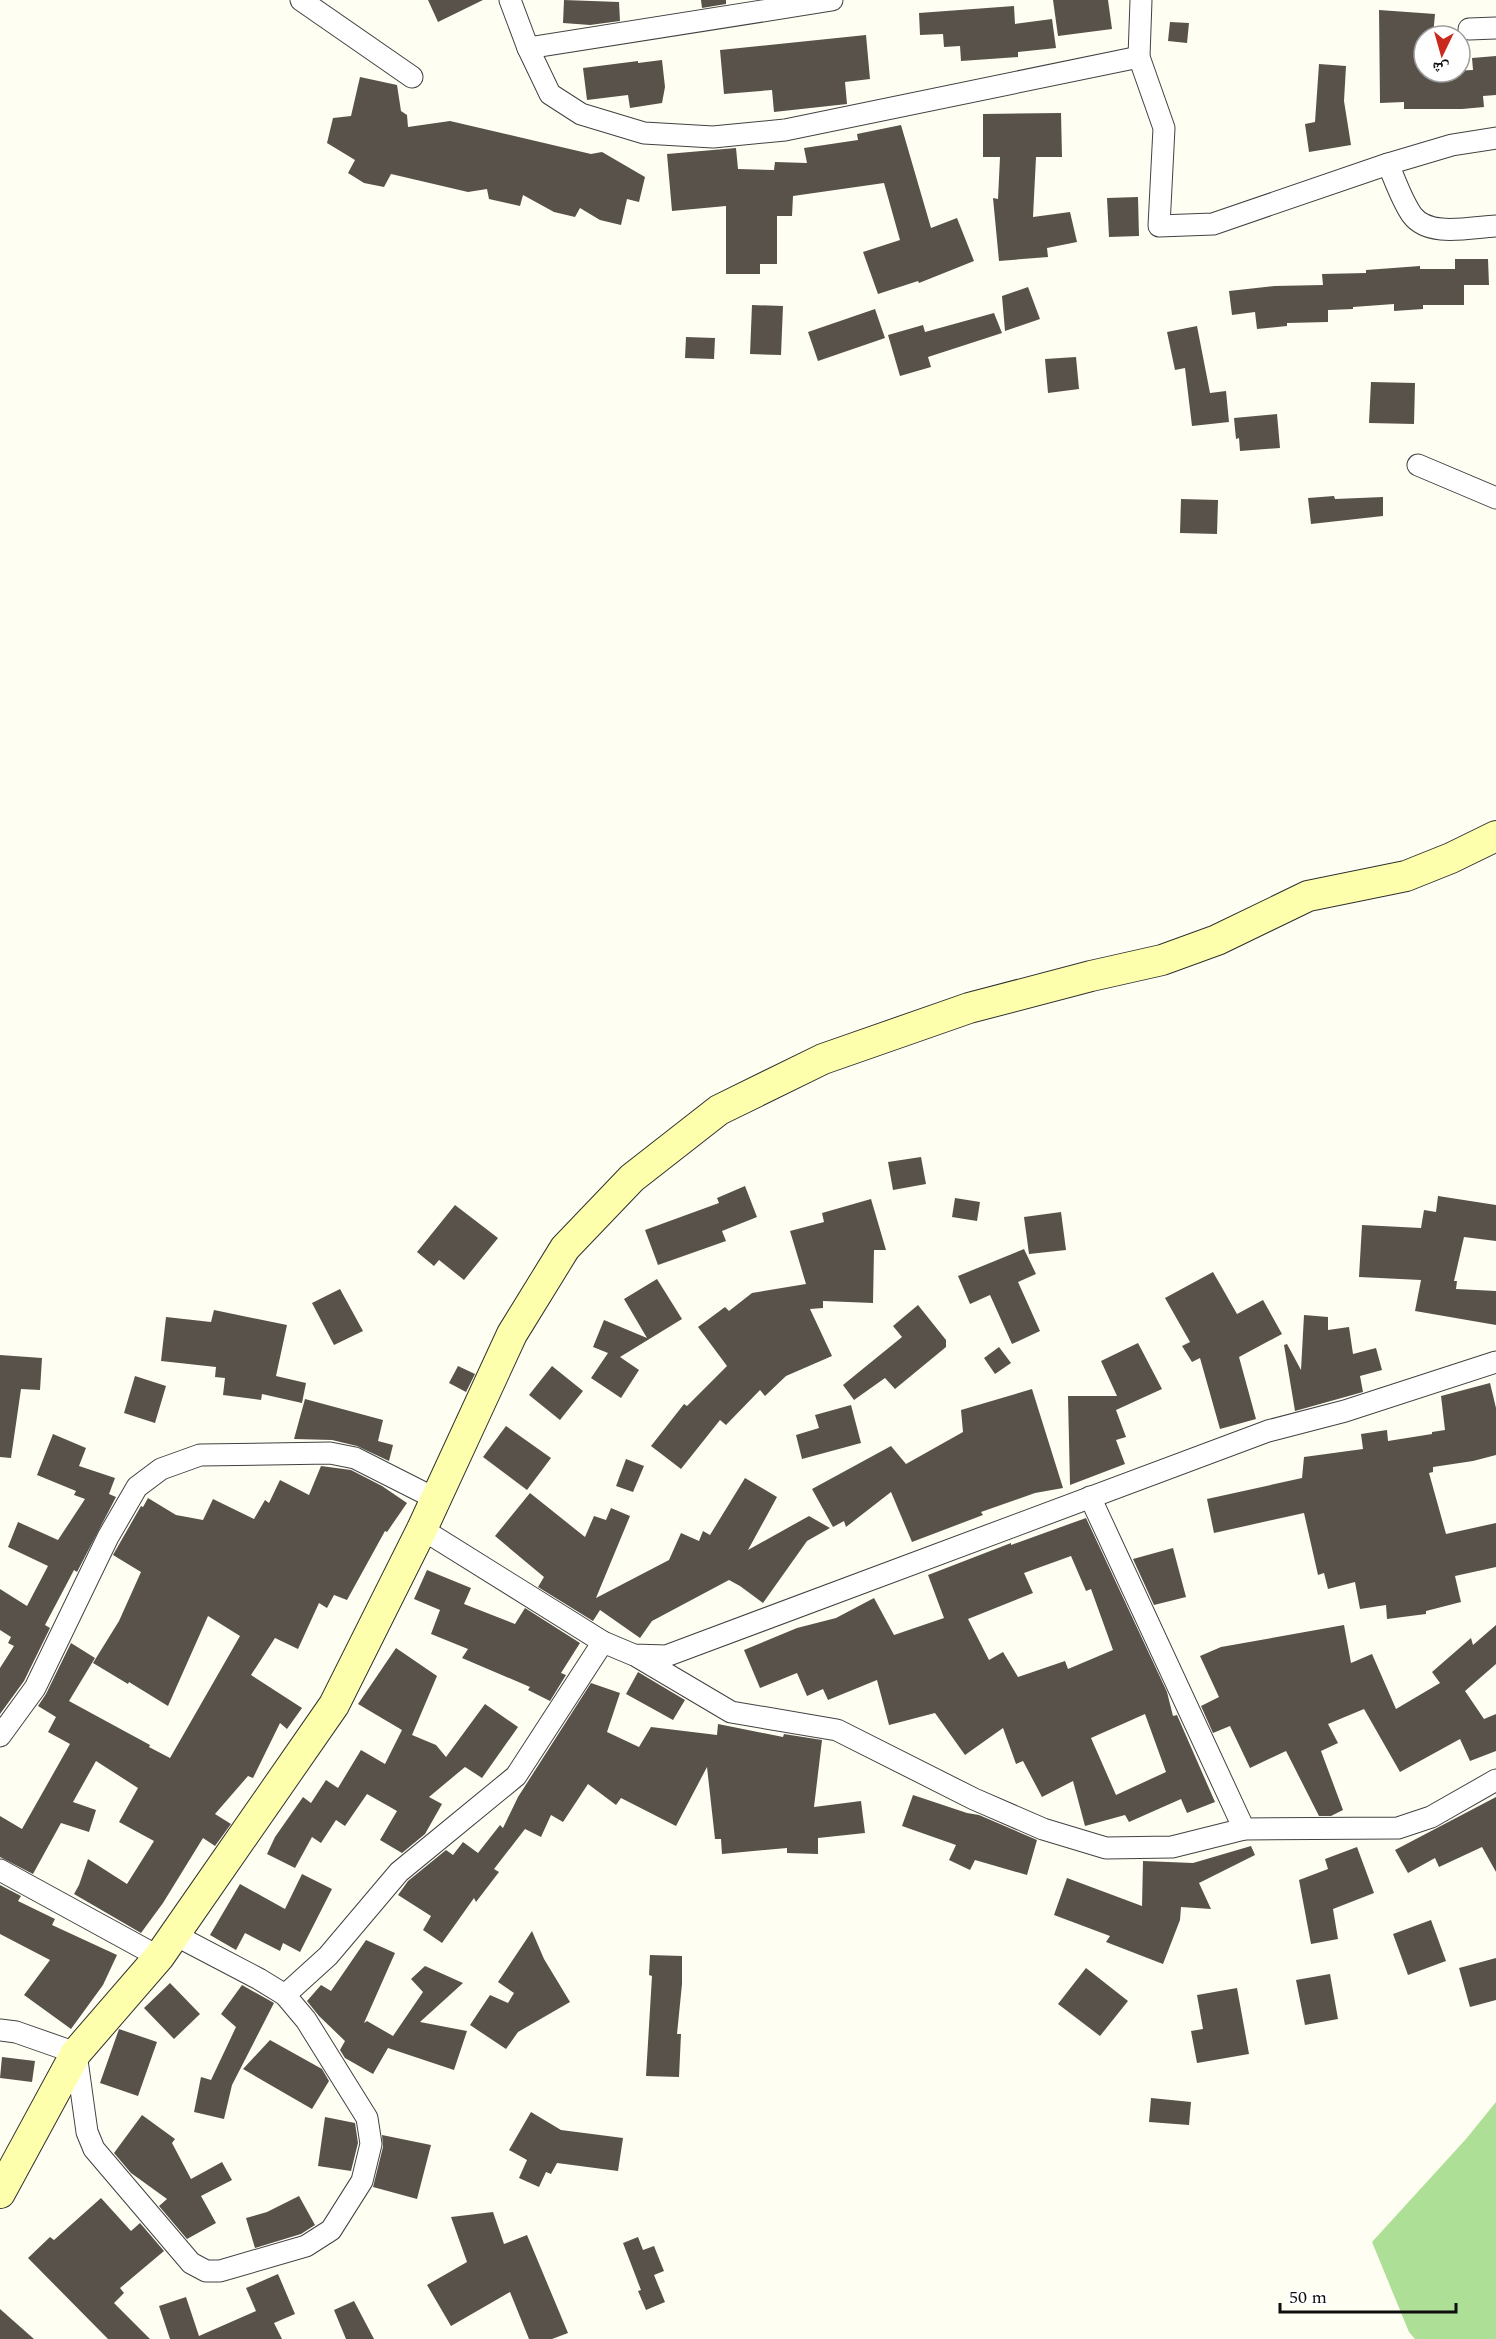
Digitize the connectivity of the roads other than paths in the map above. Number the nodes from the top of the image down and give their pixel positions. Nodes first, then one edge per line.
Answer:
1 (510, 0) edge
2 (832, 0) edge
3 (1141, 0) edge
4 (312, 3) edge
5 (1496, 28) edge
6 (1472, 29) edge
7 (528, 48) junction
8 (1139, 57) junction
9 (412, 77) dead end
10 (1496, 138) edge
11 (1388, 165) junction
12 (1496, 226) edge
13 (1418, 465) dead end
14 (1496, 498) edge
15 (1496, 836) edge
16 (1496, 1362) edge
17 (1090, 1497) junction
18 (436, 1499) junction
19 (422, 1529) junction
20 (603, 1642) junction
21 (634, 1655) junction
22 (0, 1736) edge
23 (1496, 1780) edge
24 (1245, 1829) junction
25 (0, 1870) edge
26 (167, 1946) junction
27 (285, 1995) junction
28 (0, 2030) edge
29 (76, 2053) junction
30 (0, 2193) edge

1 - 7 street
2 - 7 street
3 - 8 street
4 - 9 street
5 - 6 street
7 - 8 street
8 - 11 street
10 - 11 street
11 - 12 street
13 - 14 street
15 - 18 street
16 - 17 street
17 - 21 street
17 - 24 street
18 - 19 street
18 - 22 street
19 - 20 street
19 - 26 street
20 - 21 street
20 - 27 street
21 - 24 street
23 - 24 street
25 - 26 street
26 - 27 street
26 - 29 street
27 - 29 street
28 - 29 street
29 - 30 street

